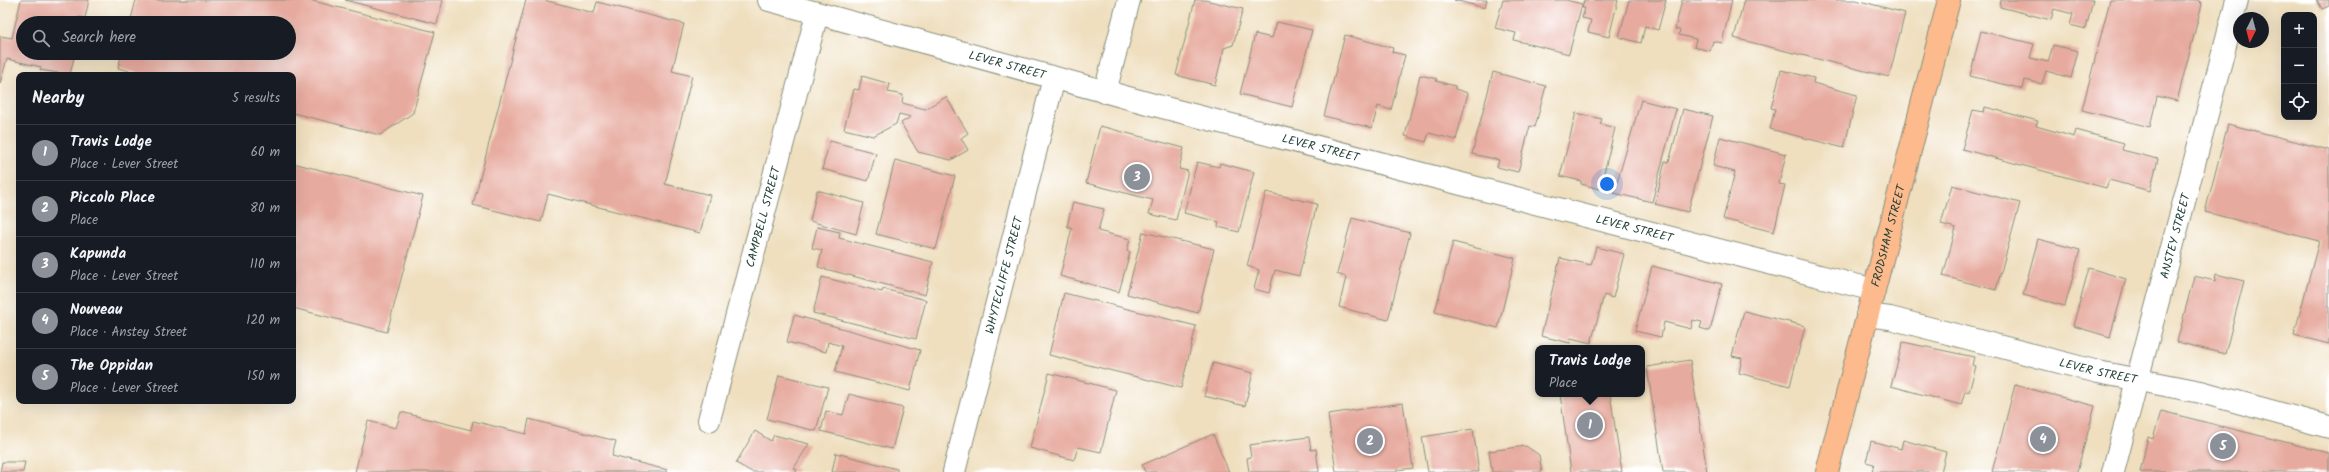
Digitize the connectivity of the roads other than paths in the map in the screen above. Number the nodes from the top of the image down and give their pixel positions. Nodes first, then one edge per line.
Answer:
1 (769, 0) edge
2 (1129, 0) edge
3 (2237, 0) edge
4 (1945, 1) edge
5 (817, 14) junction
6 (1054, 78) junction
7 (1105, 92) junction
8 (1874, 290) junction
9 (1867, 314) junction
10 (2137, 379) junction
11 (710, 420) dead end
12 (2329, 427) edge
13 (954, 472) edge
14 (1827, 472) edge
15 (2113, 472) edge

1 - 5 street, LEVER STREET
2 - 7 street
3 - 10 street, ANSTEY STREET
4 - 8 highway, FRODSHAM STREET
5 - 6 street, LEVER STREET
5 - 11 street, CAMPBELL STREET
6 - 7 street, LEVER STREET
6 - 13 street, WHYTECLIFFE STREET
7 - 8 street, LEVER STREET
8 - 9 highway, FRODSHAM STREET
9 - 10 street, LEVER STREET
9 - 14 highway, FRODSHAM STREET
10 - 12 street, LEVER STREET
10 - 15 street, ANSTEY STREET

